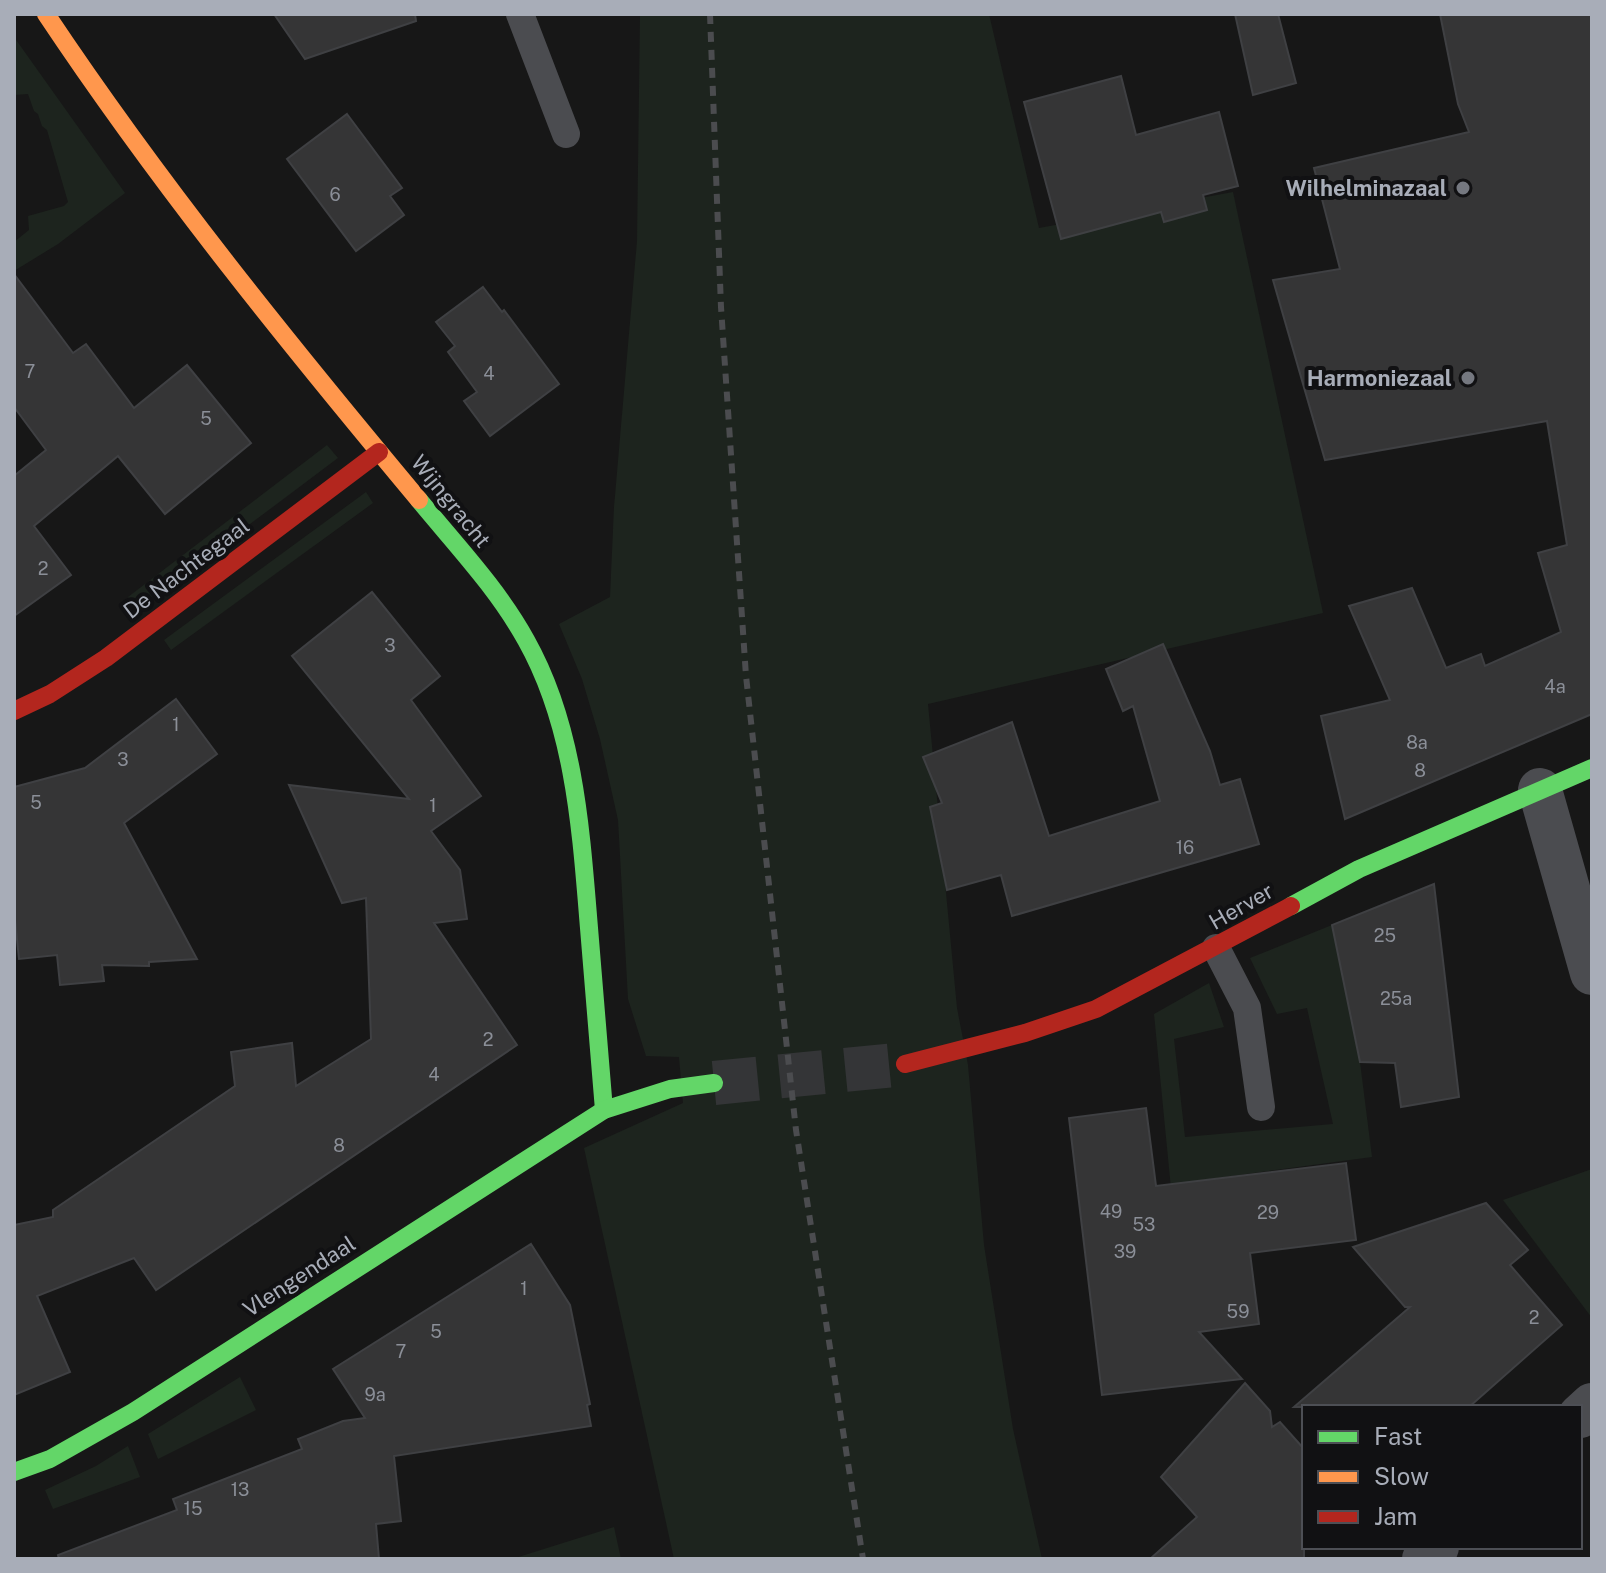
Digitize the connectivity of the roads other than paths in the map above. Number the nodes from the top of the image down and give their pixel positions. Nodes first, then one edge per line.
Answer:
1 (46, 14) edge
2 (520, 14) edge
3 (566, 134) dead end
4 (379, 452) junction
5 (14, 711) edge
6 (1592, 768) edge
7 (1540, 790) junction
8 (1216, 948) junction
9 (1592, 973) edge
10 (905, 1064) tunnel mouth
11 (714, 1083) tunnel mouth
12 (1261, 1107) dead end
13 (604, 1110) junction
14 (14, 1472) edge

1 - 4 street, Wijngracht
2 - 3 lane
4 - 5 street, De Nachtegaal
4 - 13 street, Wijngracht
6 - 7 street, Herver
7 - 8 street, Herver
7 - 9 street
8 - 10 street, Herver
8 - 12 lane
11 - 13 street
13 - 14 street, Vlengendaal

